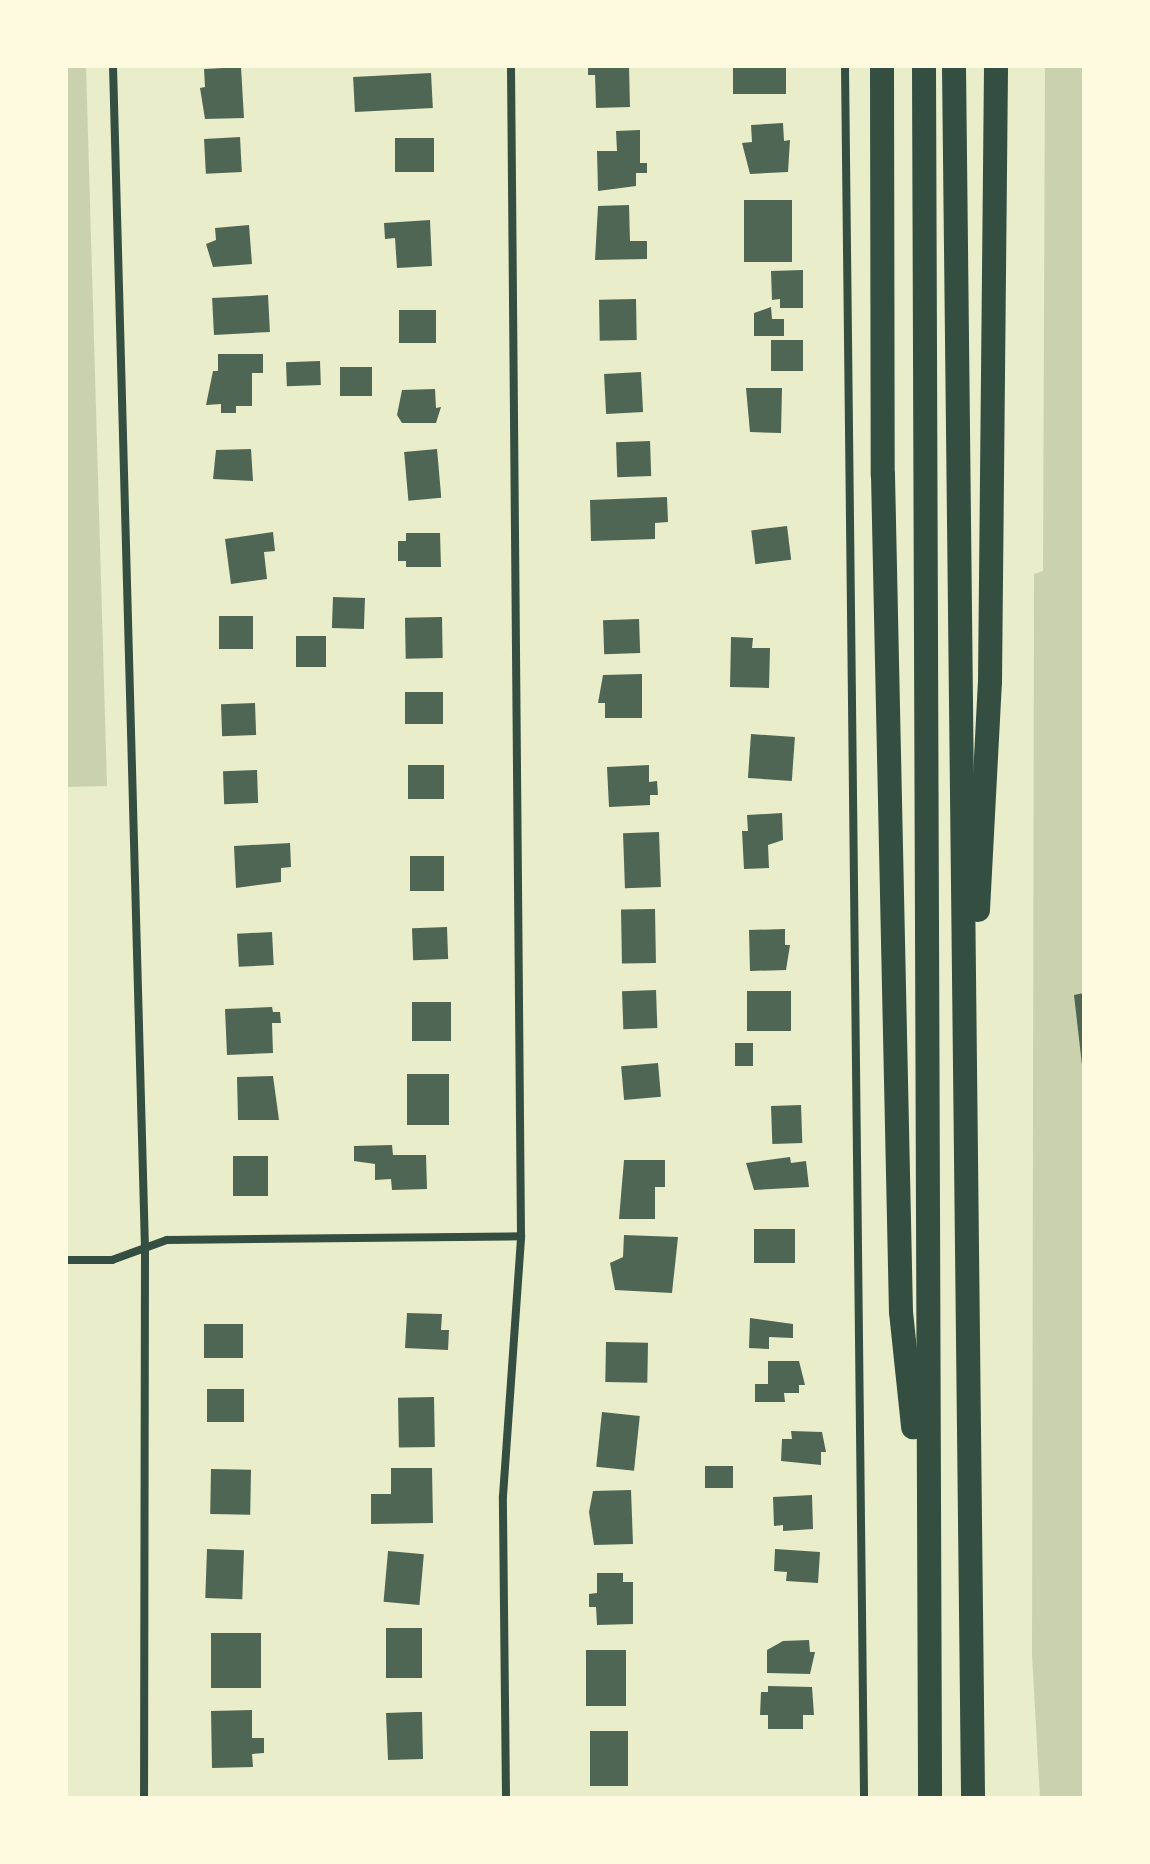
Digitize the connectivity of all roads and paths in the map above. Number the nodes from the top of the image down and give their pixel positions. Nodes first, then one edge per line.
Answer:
1 (113, 66) edge
2 (511, 66) edge
3 (845, 66) edge
4 (882, 66) edge
5 (924, 66) edge
6 (954, 66) edge
7 (996, 66) edge
8 (966, 1128) junction
9 (521, 1236) junction
10 (145, 1247) junction
11 (66, 1260) edge
12 (927, 1552) junction
13 (144, 1798) edge
14 (506, 1798) edge
15 (864, 1798) edge
16 (930, 1798) edge
17 (973, 1798) edge

1 - 10 street
2 - 9 street
3 - 15 street
4 - 12 highway
5 - 12 highway
6 - 8 highway
7 - 8 highway
8 - 17 highway
9 - 10 street
9 - 14 street
10 - 11 street
10 - 13 street
12 - 16 highway

